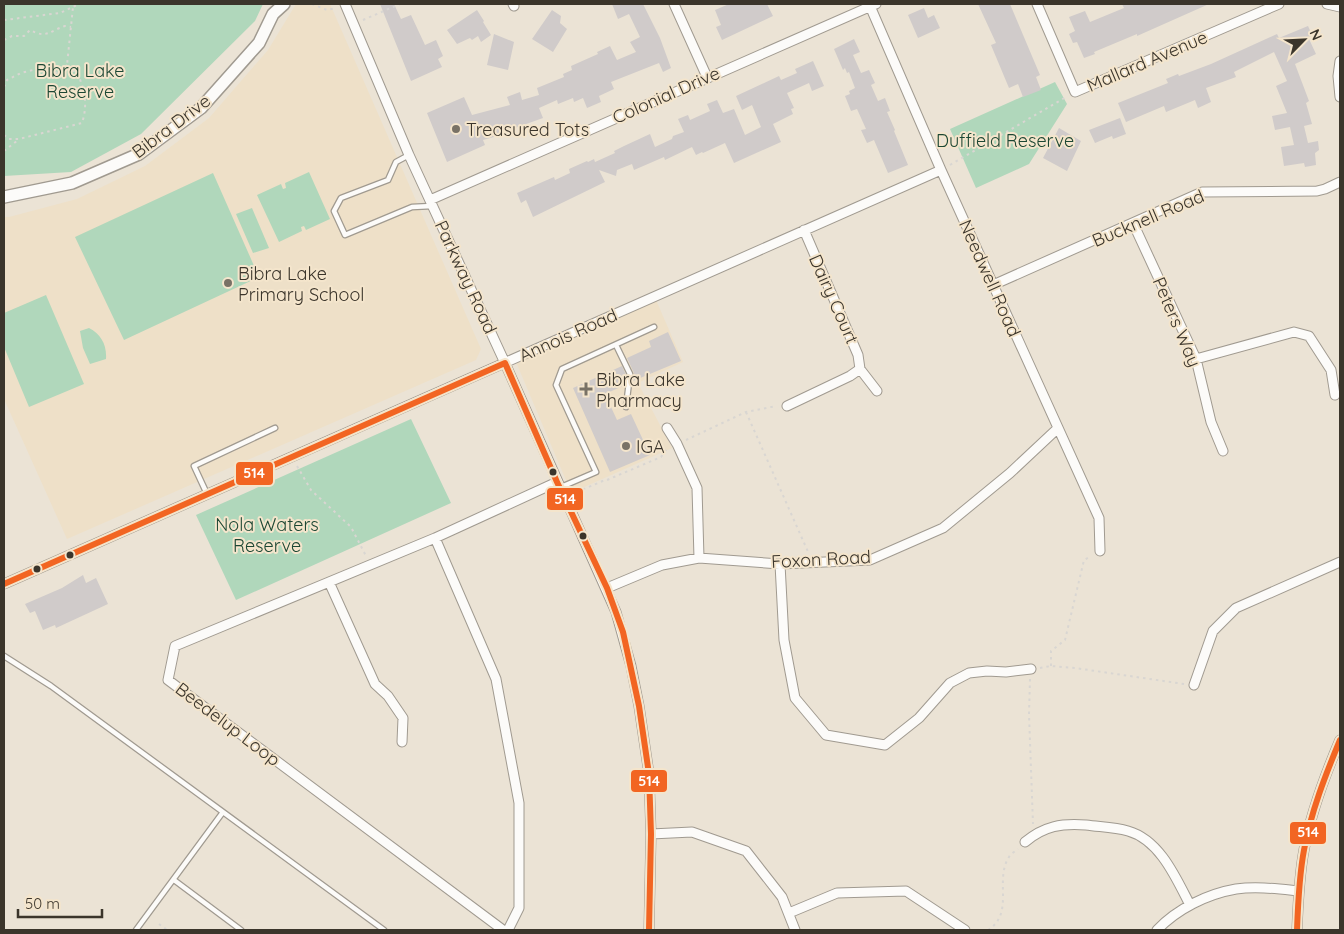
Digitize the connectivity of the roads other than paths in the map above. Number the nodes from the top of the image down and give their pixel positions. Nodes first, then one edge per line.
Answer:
1 (284, 4) edge
2 (674, 4) edge
3 (1037, 4) edge
4 (1279, 4) edge
5 (1327, 4) edge
6 (346, 5) edge
7 (873, 5) edge
8 (1340, 6) edge
9 (273, 9) edge
10 (1340, 61) edge
11 (707, 77) junction
12 (1340, 97) edge
13 (410, 155) junction
14 (941, 170) junction
15 (1340, 182) edge
16 (4, 197) edge
17 (431, 203) junction
18 (1133, 223) junction
19 (804, 230) junction
20 (993, 285) junction
21 (654, 327) dead end
22 (616, 344) junction
23 (1196, 360) junction
24 (505, 363) junction
25 (860, 369) junction
26 (877, 390) dead end
27 (1335, 395) dead end
28 (787, 406) road end
29 (626, 407) dead end
30 (275, 428) dead end
31 (667, 428) dead end
32 (1057, 429) junction
33 (1224, 451) dead end
34 (559, 485) junction
35 (207, 494) junction
36 (435, 538) junction
37 (1100, 551) road end
38 (699, 558) junction
39 (1340, 562) edge
40 (780, 564) junction
41 (328, 582) junction
42 (4, 584) edge
43 (607, 588) junction
44 (4, 656) edge
45 (1031, 669) road end
46 (1194, 685) road end
47 (1340, 740) edge
48 (402, 742) dead end
49 (223, 812) junction
50 (650, 834) junction
51 (1025, 842) road end
52 (174, 880) junction
53 (1299, 891) junction
54 (1190, 905) junction
55 (789, 913) junction
56 (136, 930) edge
57 (241, 930) edge
58 (384, 930) edge
59 (503, 930) edge
60 (508, 930) edge
61 (649, 930) edge
62 (795, 930) edge
63 (965, 930) edge
64 (1157, 930) edge
65 (1297, 930) edge

1 - 9 street, Bibra Drive
2 - 11 street
3 - 4 street, Mallard Avenue
5 - 8 street
6 - 13 street, Parkway Road
7 - 11 street, Colonial Drive
7 - 14 street, Needwell Road
9 - 16 street, Bibra Drive
10 - 12 street
11 - 17 street, Colonial Drive
13 - 17 street, Parkway Road
13 - 17 lane
14 - 19 street, Annois Road
14 - 20 street, Needwell Road
15 - 18 street, Bucknell Road
17 - 24 street, Parkway Road
18 - 20 street, Bucknell Road
18 - 23 street, Peters Way
19 - 24 street, Annois Road
19 - 25 street, Dairy Court
20 - 32 street, Needwell Road
21 - 22 lane
22 - 29 lane
22 - 34 lane
23 - 27 street
23 - 33 street, Peters Way
24 - 34 street, Parkway Road
24 - 35 street, Annois Road
25 - 26 street, Dairy Court
25 - 28 street
30 - 35 lane
31 - 38 street
32 - 37 street, Needwell Road
32 - 40 street, Foxon Road
34 - 36 street, Beedelup Loop
34 - 43 street, Parkway Road
35 - 42 street, Annois Road
36 - 41 street, Beedelup Loop
36 - 60 street
38 - 40 street, Foxon Road
38 - 43 street, Foxon Road
39 - 46 street
40 - 45 street
41 - 48 street
41 - 59 street, Beedelup Loop
43 - 50 street, Parkway Road
44 - 49 lane
47 - 53 street
49 - 52 lane
49 - 58 lane
50 - 55 street
50 - 61 street, Parkway Road
51 - 54 street
52 - 56 lane
52 - 57 lane
53 - 54 street
53 - 65 street
54 - 64 street
55 - 62 street
55 - 63 street

